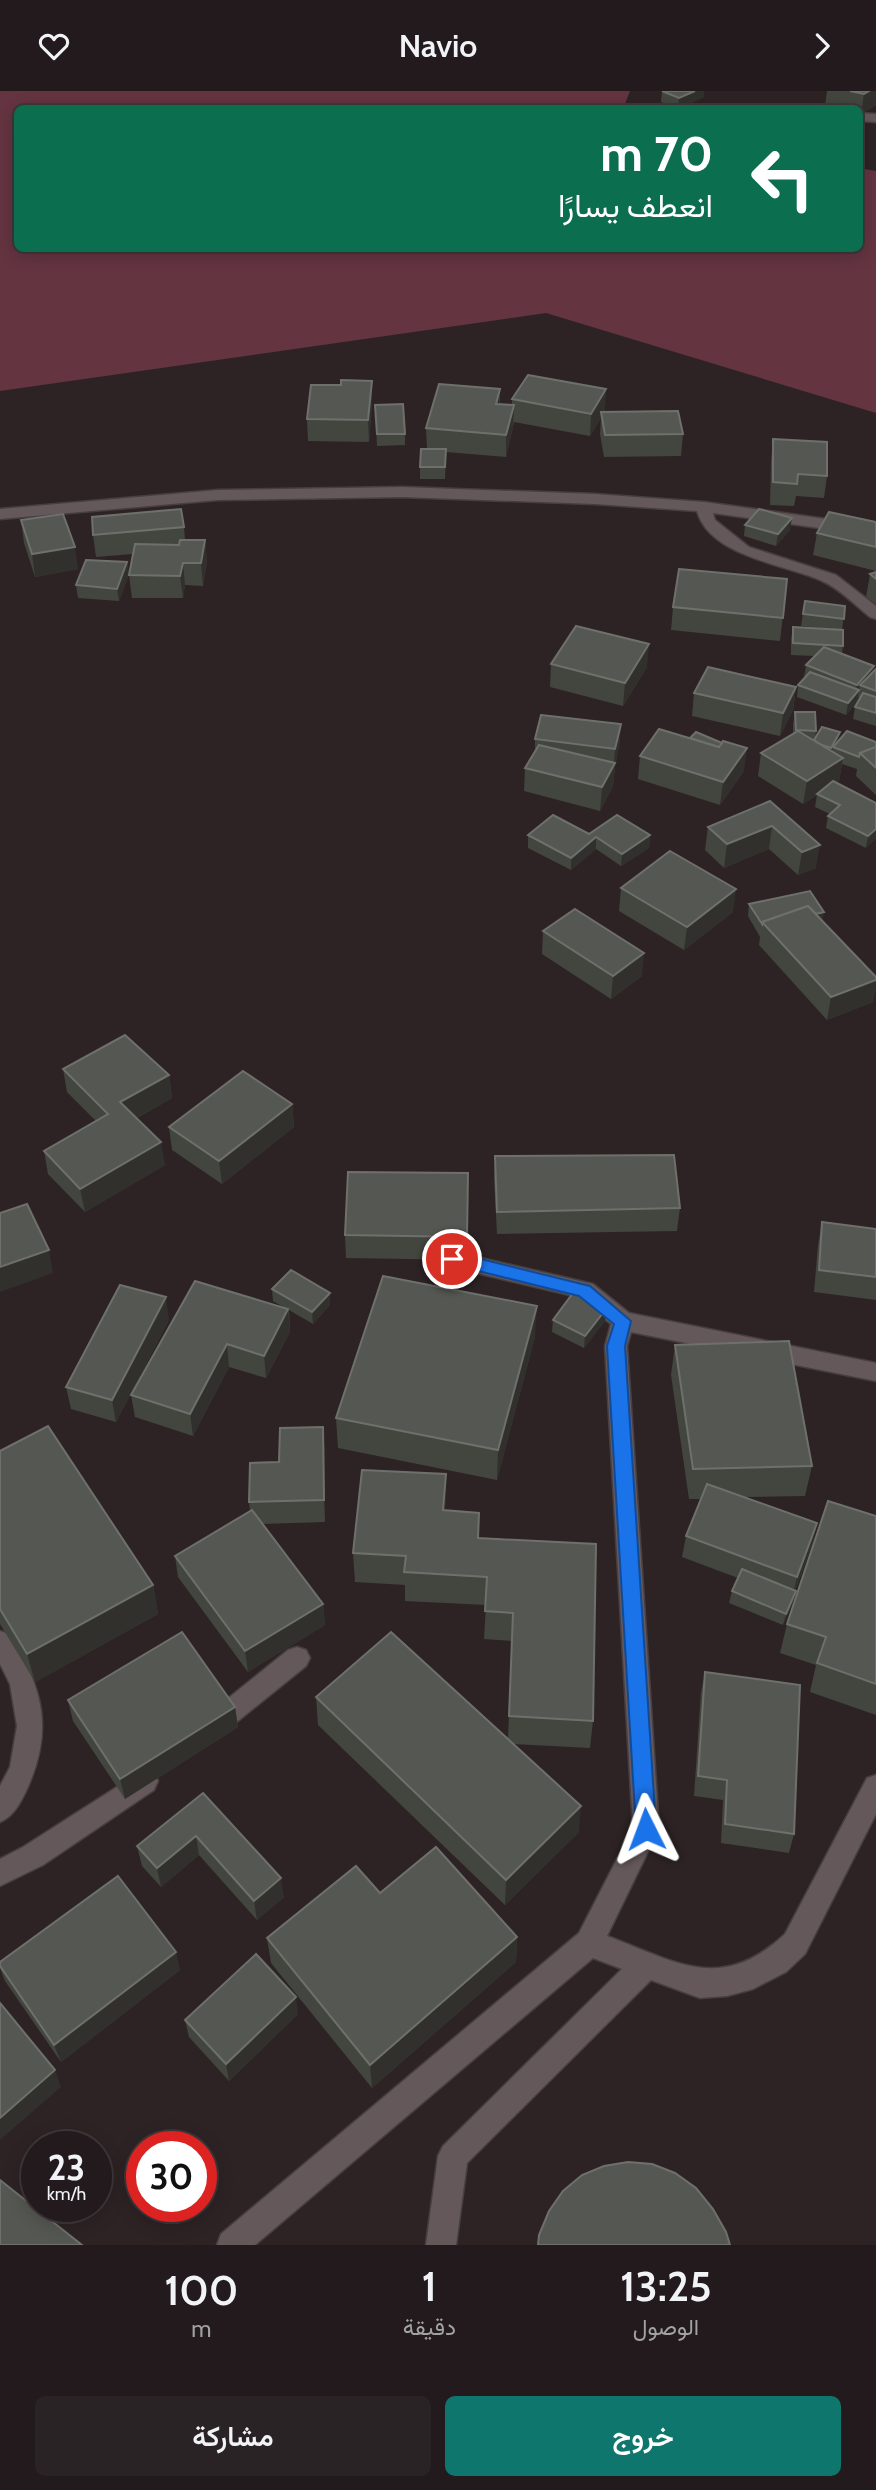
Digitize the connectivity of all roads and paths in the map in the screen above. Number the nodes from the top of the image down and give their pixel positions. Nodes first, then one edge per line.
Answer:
1 (704, 507) junction
2 (0, 515) edge
3 (876, 531) edge
4 (876, 614) edge
5 (452, 1259) edge
6 (623, 1321) junction
7 (876, 1371) edge
8 (0, 1642) edge
9 (297, 1658) dead end
10 (200, 1736) edge
11 (168, 1763) edge
12 (876, 1787) edge
13 (0, 1809) edge
14 (0, 1873) edge
15 (589, 1943) junction
16 (647, 1964) junction
17 (233, 2245) edge
18 (441, 2245) edge

1 - 2 street
1 - 3 street
1 - 4 street
5 - 6 street
6 - 7 street
6 - 15 street
8 - 13 street
9 - 10 street
11 - 14 street
12 - 16 street
15 - 16 street
15 - 17 street
16 - 18 street

